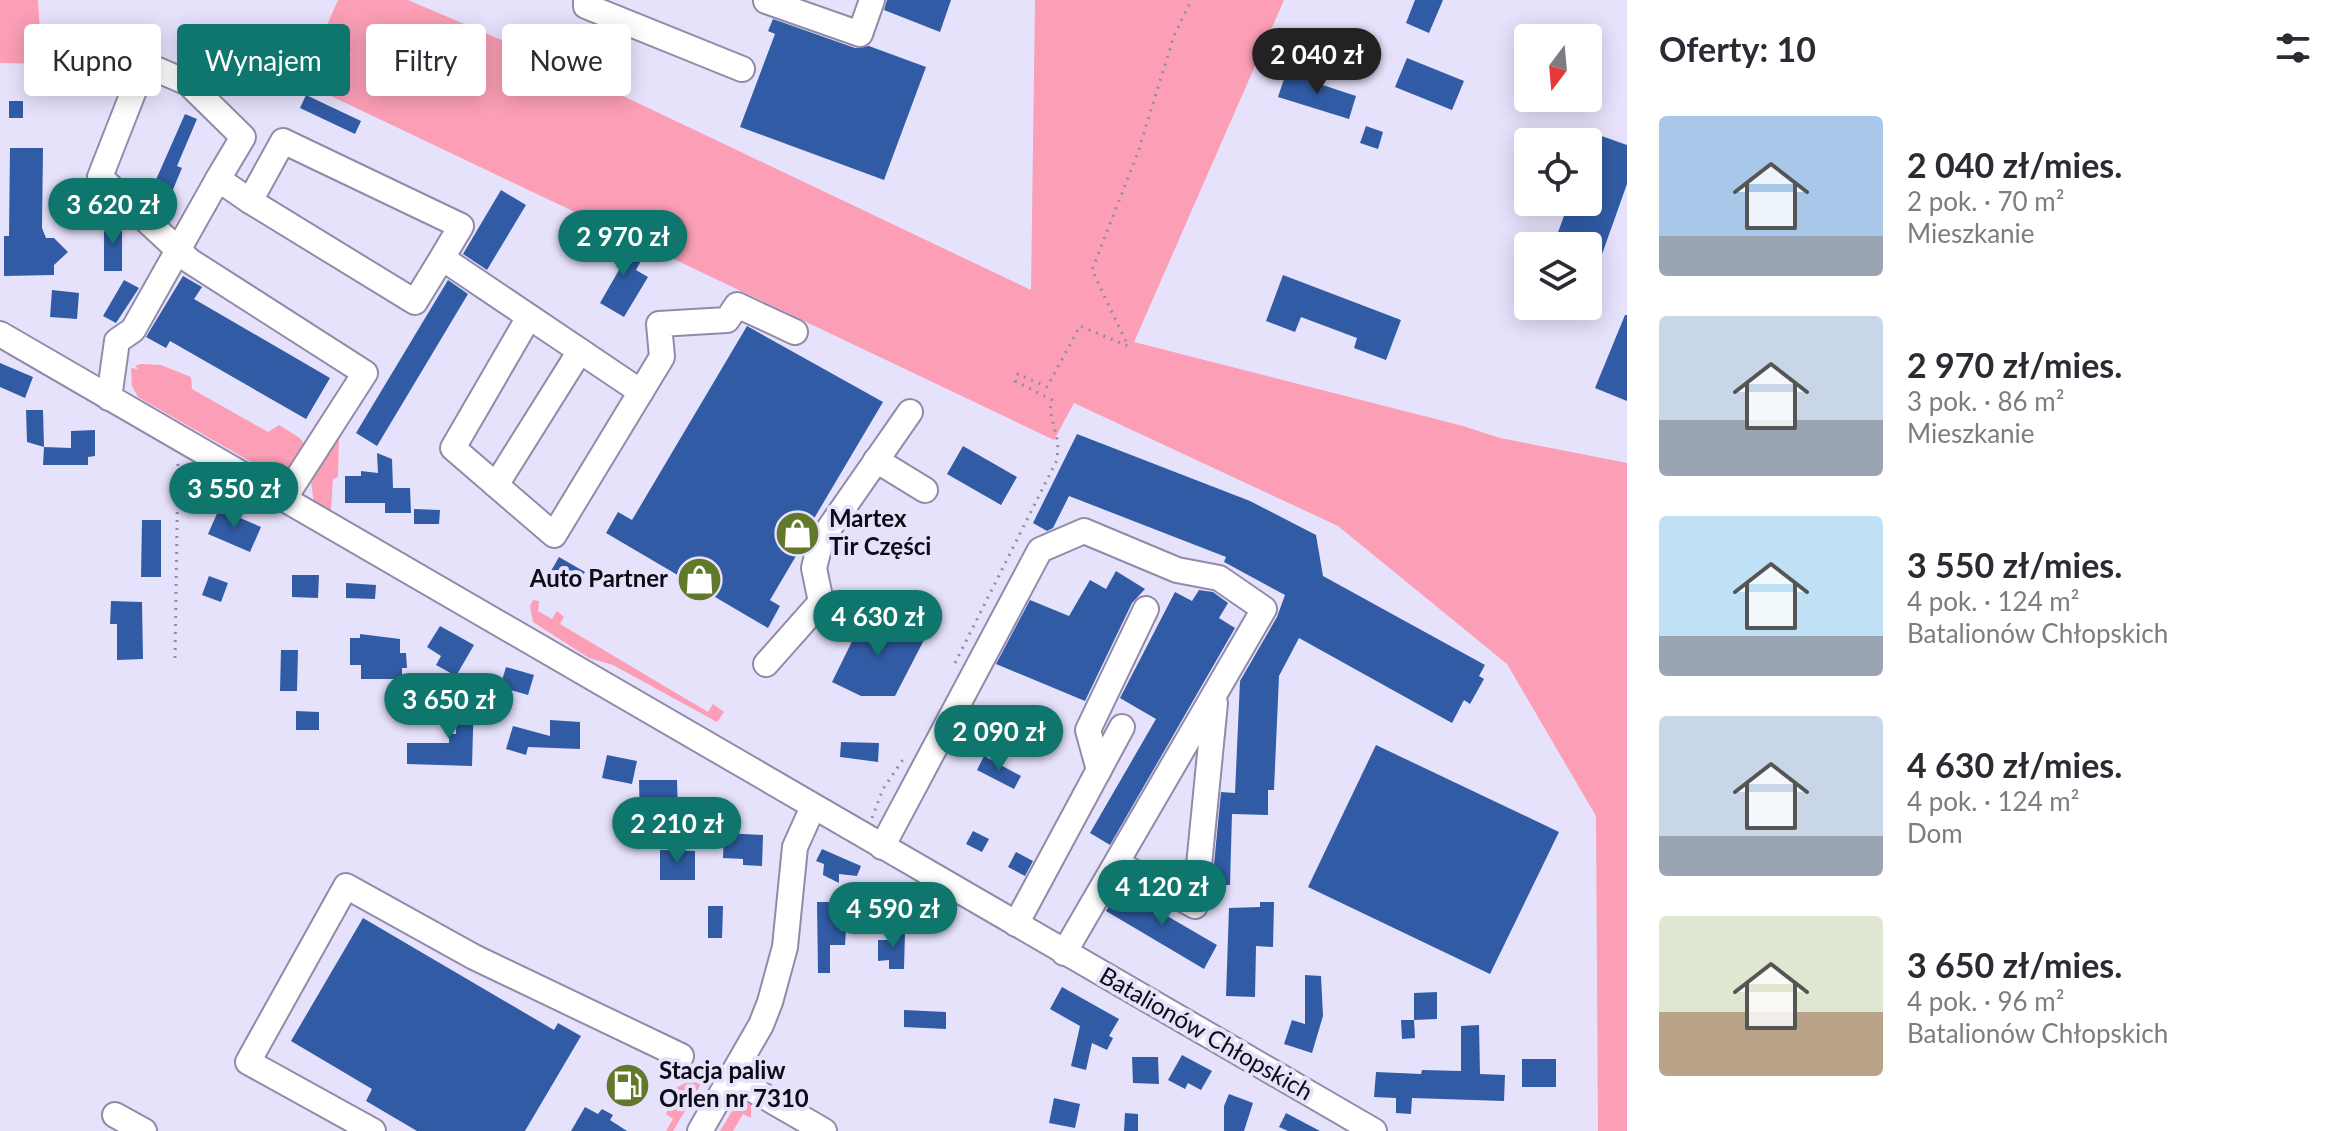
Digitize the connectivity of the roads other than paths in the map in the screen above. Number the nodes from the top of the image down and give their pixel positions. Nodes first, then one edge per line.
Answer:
1 (586, 0) edge
2 (872, 0) edge
3 (766, 1) edge
4 (742, 69) dead end
5 (218, 179) junction
6 (250, 201) junction
7 (178, 251) junction
8 (442, 258) junction
9 (529, 317) junction
10 (795, 332) dead end
11 (0, 334) edge
12 (580, 351) junction
13 (641, 392) junction
14 (109, 398) junction
15 (910, 412) dead end
16 (876, 460) junction
17 (496, 485) junction
18 (925, 490) dead end
19 (284, 499) junction
20 (1146, 609) dead end
21 (766, 664) dead end
22 (1217, 690) junction
23 (1122, 727) dead end
24 (1099, 770) junction
25 (813, 807) junction
26 (872, 841) junction
27 (1117, 863) junction
28 (1016, 924) junction
29 (1064, 953) junction
30 (681, 1056) dead end
31 (731, 1077) junction
32 (115, 1115) dead end
33 (144, 1131) edge
34 (373, 1131) edge
35 (700, 1131) edge
36 (824, 1131) edge
37 (1374, 1131) edge

1 - 4 street
2 - 3 street
5 - 6 street
5 - 7 street
5 - 7 street
6 - 8 street
6 - 8 street
7 - 14 street
7 - 19 street
8 - 9 street
9 - 12 street
9 - 17 street
10 - 13 street
11 - 14 street, Batalionów Chłopskich
12 - 13 street
12 - 17 street
13 - 17 street
14 - 19 street, Batalionów Chłopskich
15 - 16 street
16 - 18 street
16 - 21 street
19 - 25 street, Batalionów Chłopskich
20 - 24 street
22 - 26 street
22 - 27 street
22 - 27 street
23 - 24 street
24 - 28 street
25 - 26 street, Batalionów Chłopskich
25 - 31 street
26 - 28 street, Batalionów Chłopskich
27 - 29 street
28 - 29 street, Batalionów Chłopskich
29 - 37 street, Batalionów Chłopskich
30 - 34 street
31 - 35 street
31 - 36 street
32 - 33 street

